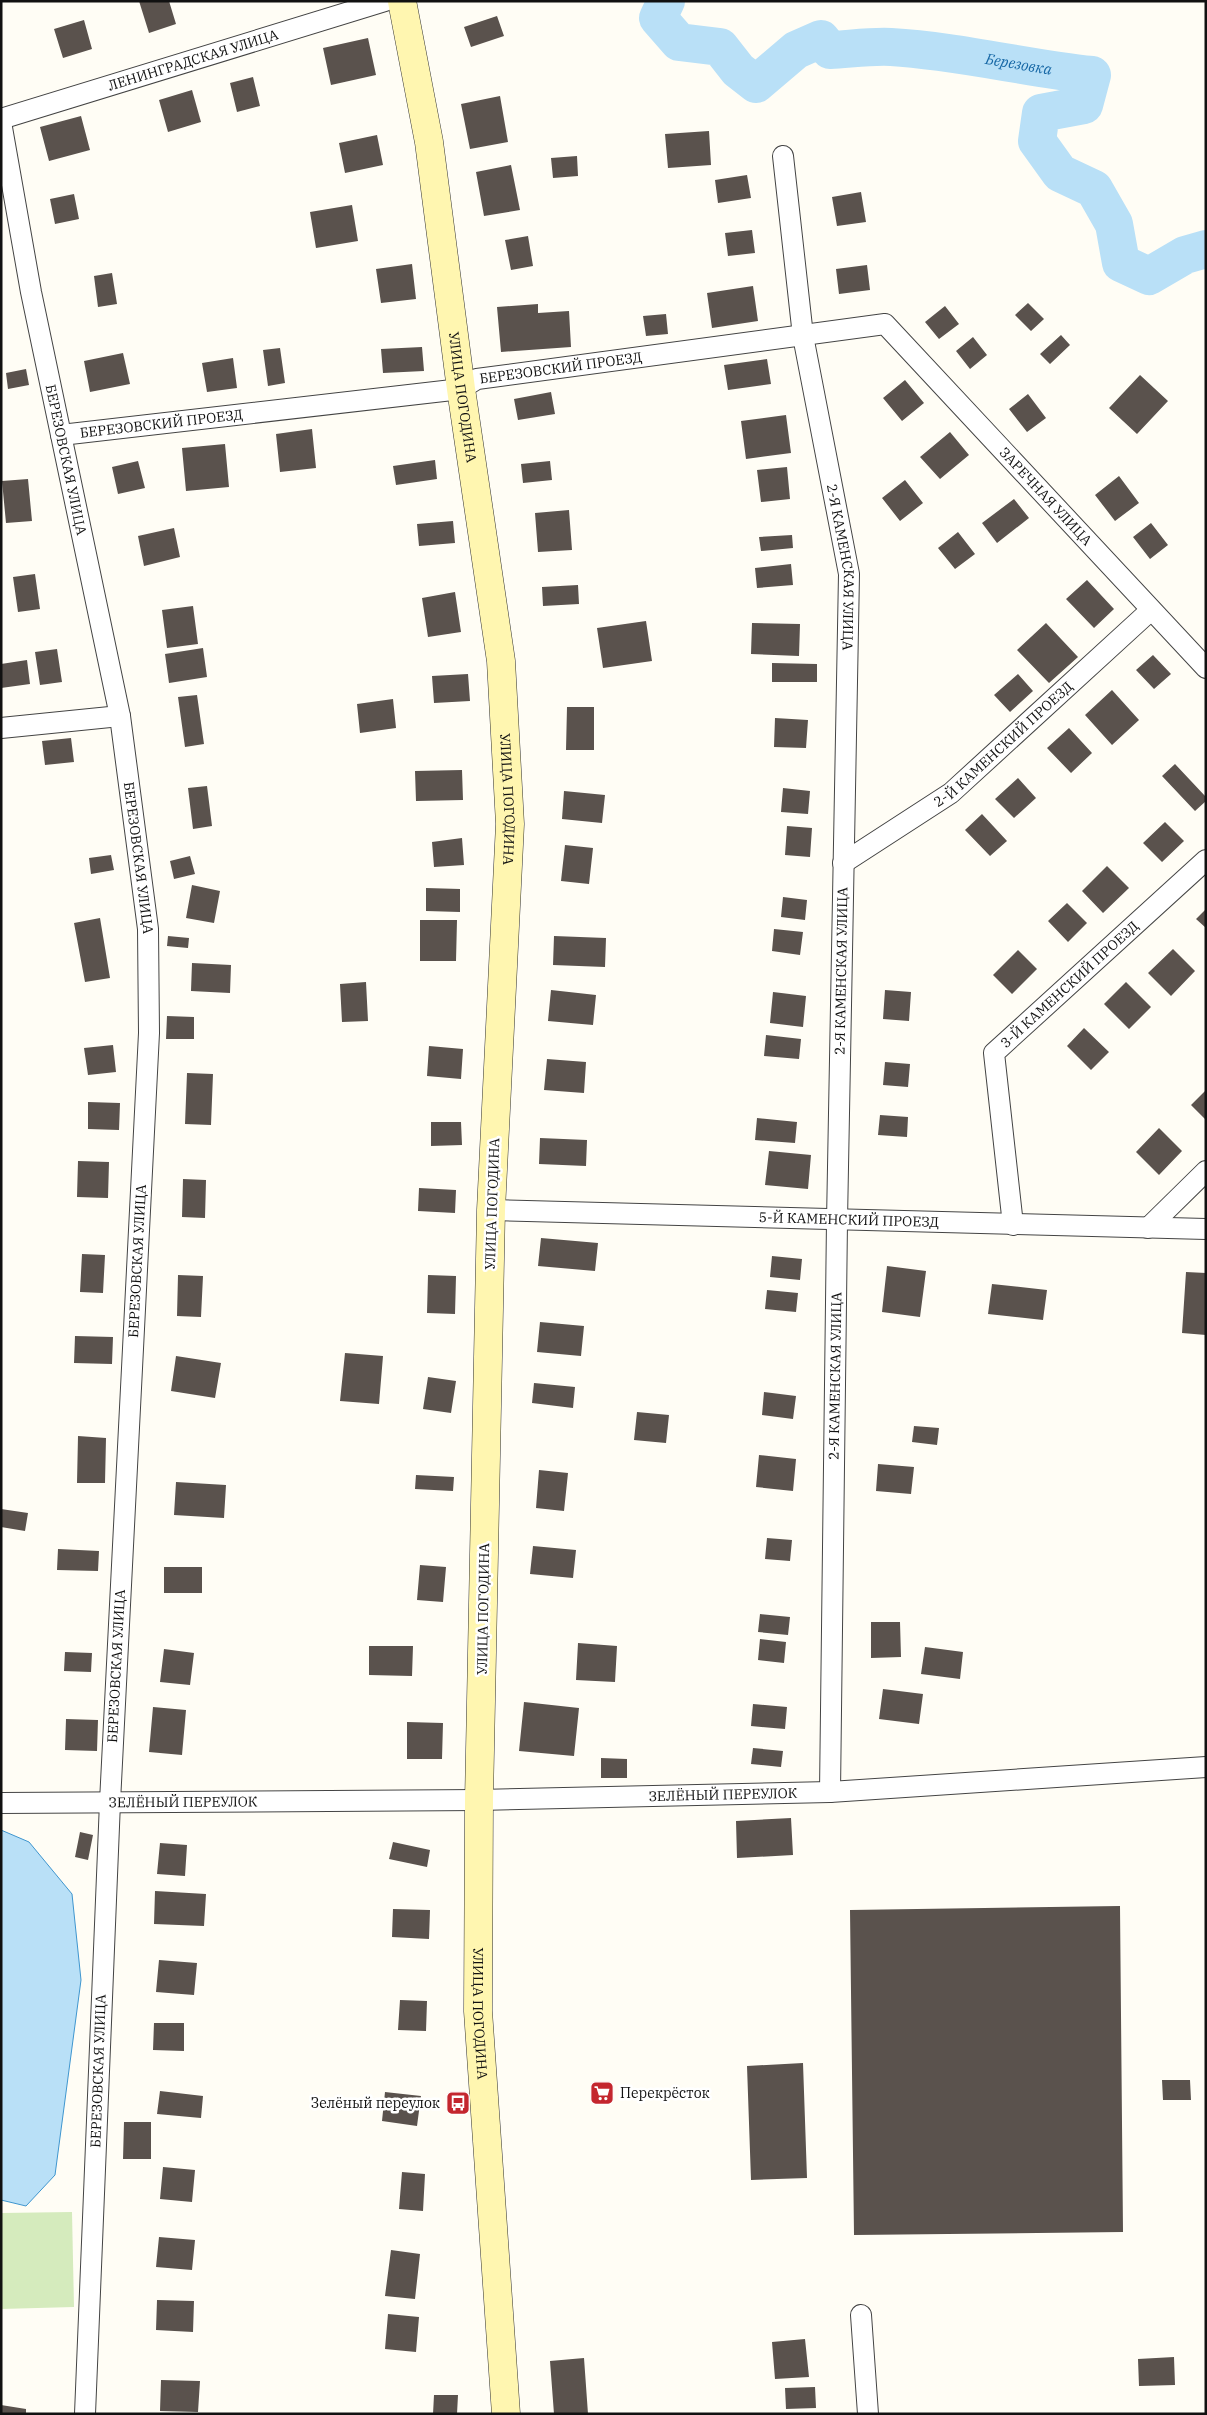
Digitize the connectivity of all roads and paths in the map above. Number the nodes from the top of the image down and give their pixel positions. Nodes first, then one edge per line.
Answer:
1 (385, 1) edge
2 (402, 1) edge
3 (1, 120) edge
4 (783, 156) dead end
5 (885, 324) joint
6 (803, 336) junction
7 (461, 389) junction
8 (61, 435) junction
9 (1151, 610) junction
10 (1206, 668) edge
11 (120, 716) junction
12 (1, 728) edge
13 (1206, 860) edge
14 (843, 863) junction
15 (1206, 1171) edge
16 (491, 1210) junction
17 (837, 1221) junction
18 (1013, 1225) junction
19 (1148, 1228) junction
20 (1206, 1229) edge
21 (1206, 1766) edge
22 (830, 1792) junction
23 (479, 1800) junction
24 (110, 1802) junction
25 (1, 1803) edge
26 (861, 2315) dead end
27 (85, 2414) edge
28 (506, 2414) edge
29 (868, 2414) edge

1 - 3 street, ЛЕНИНГРАДСКАЯ УЛИЦА
2 - 7 street, УЛИЦА ПОГОДИНА
3 - 8 street, БЕРЕЗОВСКАЯ УЛИЦА
4 - 6 street, 2-Я КАМЕНСКАЯ УЛИЦА
5 - 6 street, БЕРЕЗОВСКИЙ ПРОЕЗД
5 - 9 street, ЗАРЕЧНАЯ УЛИЦА
6 - 7 street, БЕРЕЗОВСКИЙ ПРОЕЗД
6 - 14 street, 2-Я КАМЕНСКАЯ УЛИЦА
7 - 8 street, БЕРЕЗОВСКИЙ ПРОЕЗД
7 - 16 street, УЛИЦА ПОГОДИНА
8 - 11 street, БЕРЕЗОВСКАЯ УЛИЦА
9 - 10 street, ЗАРЕЧНАЯ УЛИЦА
9 - 14 street, 2-Й КАМЕНСКИЙ ПРОЕЗД
11 - 12 street
11 - 24 street, БЕРЕЗОВСКАЯ УЛИЦА
13 - 18 street, 3-Й КАМЕНСКИЙ ПРОЕЗД
14 - 17 street, 2-Я КАМЕНСКАЯ УЛИЦА
15 - 19 street
16 - 17 street, 5-Й КАМЕНСКИЙ ПРОЕЗД
16 - 23 street, УЛИЦА ПОГОДИНА
17 - 18 street, 5-Й КАМЕНСКИЙ ПРОЕЗД
17 - 22 street, 2-Я КАМЕНСКАЯ УЛИЦА
18 - 19 street, 5-Й КАМЕНСКИЙ ПРОЕЗД
19 - 20 street, 5-Й КАМЕНСКИЙ ПРОЕЗД
21 - 22 street, ЗЕЛЁНЫЙ ПЕРЕУЛОК
22 - 23 street, ЗЕЛЁНЫЙ ПЕРЕУЛОК
23 - 24 street, ЗЕЛЁНЫЙ ПЕРЕУЛОК
23 - 28 street, УЛИЦА ПОГОДИНА
24 - 25 street, ЗЕЛЁНЫЙ ПЕРЕУЛОК
24 - 27 street, БЕРЕЗОВСКАЯ УЛИЦА
26 - 29 street

